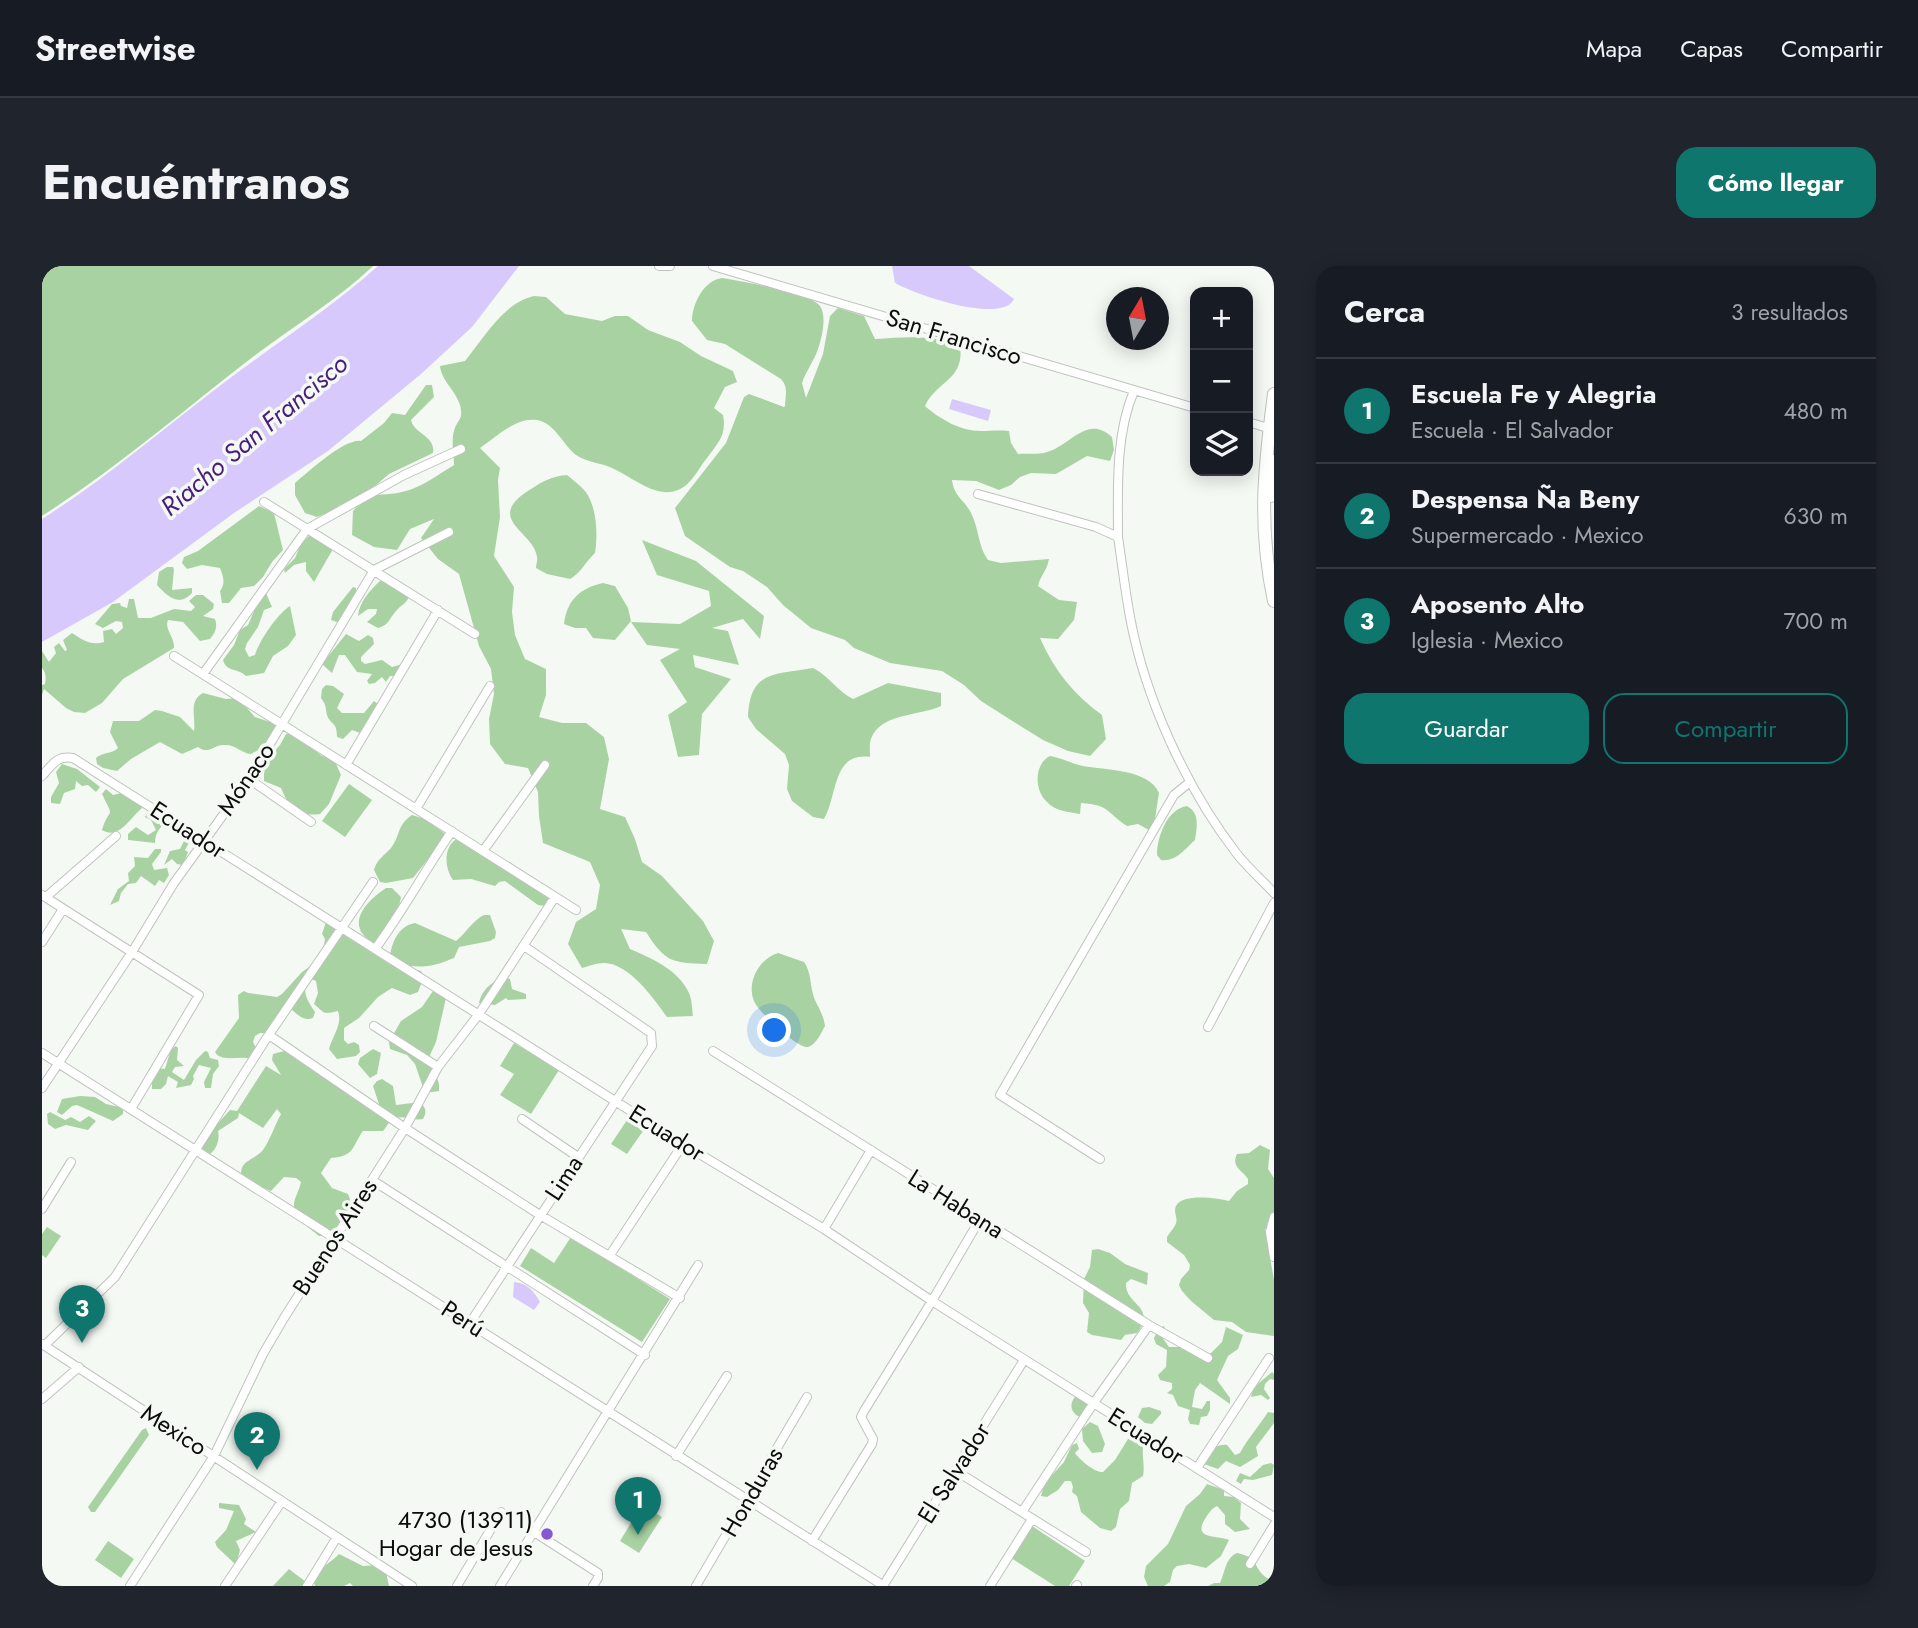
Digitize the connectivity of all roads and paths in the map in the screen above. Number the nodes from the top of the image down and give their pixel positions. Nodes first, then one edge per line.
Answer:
1 (659, 266) edge
2 (670, 266) edge
3 (713, 266) edge
4 (1134, 391) junction
5 (1274, 394) edge
6 (1190, 407) edge
7 (1253, 423) edge
8 (1272, 429) edge
9 (461, 449) dead end
10 (1274, 461) edge
11 (978, 494) dead end
12 (264, 502) dead end
13 (307, 529) junction
14 (449, 532) dead end
15 (1118, 537) junction
16 (1274, 553) edge
17 (374, 570) junction
18 (1274, 601) edge
19 (438, 610) junction
20 (475, 634) dead end
21 (174, 656) dead end
22 (203, 674) junction
23 (490, 685) dead end
24 (282, 724) junction
25 (346, 765) junction
26 (545, 765) dead end
27 (42, 776) edge
28 (249, 779) junction
29 (1190, 782) junction
30 (416, 809) junction
31 (311, 822) dead end
32 (452, 831) junction
33 (116, 836) dead end
34 (204, 841) junction
35 (483, 852) junction
36 (373, 882) dead end
37 (1274, 893) edge
38 (44, 896) edge
39 (555, 897) junction
40 (1274, 903) edge
41 (63, 909) junction
42 (576, 910) dead end
43 (343, 928) junction
44 (42, 942) edge
45 (524, 946) junction
46 (375, 948) junction
47 (132, 952) junction
48 (479, 1014) junction
49 (374, 1026) dead end
50 (1208, 1027) dead end
51 (269, 1035) junction
52 (713, 1051) dead end
53 (42, 1053) edge
54 (57, 1063) junction
55 (439, 1067) junction
56 (42, 1088) edge
57 (615, 1100) junction
58 (131, 1109) junction
59 (522, 1119) dead end
60 (405, 1128) junction
61 (683, 1144) junction
62 (196, 1150) junction
63 (871, 1150) junction
64 (578, 1157) junction
65 (1100, 1159) dead end
66 (71, 1162) dead end
67 (372, 1180) junction
68 (42, 1209) edge
69 (540, 1215) junction
70 (1274, 1217) edge
71 (980, 1219) junction
72 (824, 1229) junction
73 (335, 1238) junction
74 (610, 1255) junction
75 (1274, 1257) edge
76 (698, 1265) dead end
77 (507, 1266) junction
78 (680, 1298) junction
79 (932, 1301) junction
80 (470, 1323) junction
81 (1149, 1325) junction
82 (43, 1345) edge
83 (645, 1355) junction
84 (1204, 1356) dead end
85 (1269, 1358) dead end
86 (1024, 1360) junction
87 (79, 1367) junction
88 (727, 1376) dead end
89 (807, 1397) dead end
90 (42, 1399) edge
91 (1093, 1404) junction
92 (608, 1413) junction
93 (676, 1456) junction
94 (214, 1457) junction
95 (1197, 1468) junction
96 (956, 1471) junction
97 (282, 1501) junction
98 (747, 1501) junction
99 (501, 1512) dead end
100 (1022, 1512) junction
101 (1274, 1517) edge
102 (1032, 1519) junction
103 (1274, 1525) edge
104 (534, 1532) junction
105 (337, 1537) junction
106 (813, 1541) junction
107 (1086, 1552) dead end
108 (1250, 1564) dead end
109 (596, 1582) edge
110 (135, 1584) edge
111 (225, 1586) edge
112 (307, 1586) edge
113 (412, 1586) edge
114 (457, 1586) edge
115 (500, 1586) edge
116 (696, 1586) edge
117 (883, 1586) edge
118 (990, 1586) edge

1 - 2 street
3 - 4 street, San Francisco
4 - 6 street, San Francisco
4 - 15 street
5 - 8 street
7 - 8 street
8 - 18 street
9 - 13 street
10 - 16 street
11 - 15 street
12 - 13 street
13 - 17 street
13 - 22 street
14 - 17 street
15 - 29 street
17 - 19 street
17 - 24 street, Mónaco
19 - 20 street
19 - 25 street
21 - 22 street
22 - 24 street
23 - 30 street
24 - 25 street
24 - 28 street, Mónaco
25 - 30 street
26 - 35 street
27 - 34 street, Ecuador
28 - 31 street
28 - 34 street, Mónaco
29 - 37 street
29 - 65 street
30 - 32 street
32 - 35 street
32 - 46 street
33 - 38 street
34 - 43 street, Ecuador
34 - 47 street, Mónaco
35 - 39 street
36 - 43 street
38 - 41 street
39 - 42 street
39 - 45 street, Buenos Aires
40 - 50 street
41 - 44 street
41 - 47 street
43 - 46 street, Ecuador
43 - 51 street
45 - 48 street, Buenos Aires
45 - 57 street, Lima
46 - 48 street, Ecuador
47 - 54 street, Mónaco
47 - 58 street
48 - 55 street, Buenos Aires
48 - 57 street, Ecuador
49 - 55 street
51 - 60 street
51 - 62 street
52 - 63 street, La Habana
53 - 54 street, Perú
54 - 56 street, Mónaco
54 - 58 street, Perú
55 - 60 street, Buenos Aires
57 - 61 street, Ecuador
57 - 64 street, Lima
58 - 62 street, Perú
59 - 64 street
60 - 67 street, Buenos Aires
60 - 69 street
61 - 72 street, Ecuador
61 - 74 street
62 - 73 street, Perú
62 - 82 street
63 - 71 street, La Habana
63 - 72 street
64 - 69 street, Lima
66 - 68 street
67 - 73 street, Buenos Aires
67 - 77 street
69 - 74 street
69 - 77 street, Lima
70 - 75 street
71 - 79 street
71 - 81 street, La Habana
72 - 79 street, Ecuador
73 - 80 street, Perú
73 - 94 street, Buenos Aires
74 - 78 street
76 - 78 street
77 - 80 street, Lima
77 - 83 street
78 - 83 street
79 - 86 street, Ecuador
79 - 106 street
80 - 92 street, Perú
81 - 84 street, La Habana
81 - 91 street
82 - 87 street, Mexico
83 - 92 street
85 - 95 street
86 - 91 street, Ecuador
86 - 96 street, El Salvador
87 - 90 street
87 - 94 street, Mexico
88 - 93 street
89 - 98 street, Honduras
91 - 95 street, Ecuador
91 - 100 street
92 - 93 street, Perú
92 - 104 street
93 - 98 street, Perú
94 - 97 street, Mexico
94 - 110 street, Buenos Aires
95 - 101 street, Ecuador
96 - 100 street
96 - 117 street, El Salvador
97 - 105 street, Mexico
97 - 111 street
98 - 106 street, Perú
98 - 116 street, Honduras
99 - 114 street
100 - 102 street
102 - 107 street
102 - 118 street
103 - 108 street
104 - 109 street
104 - 115 street
105 - 112 street
105 - 113 street, Mexico
106 - 117 street, Perú

